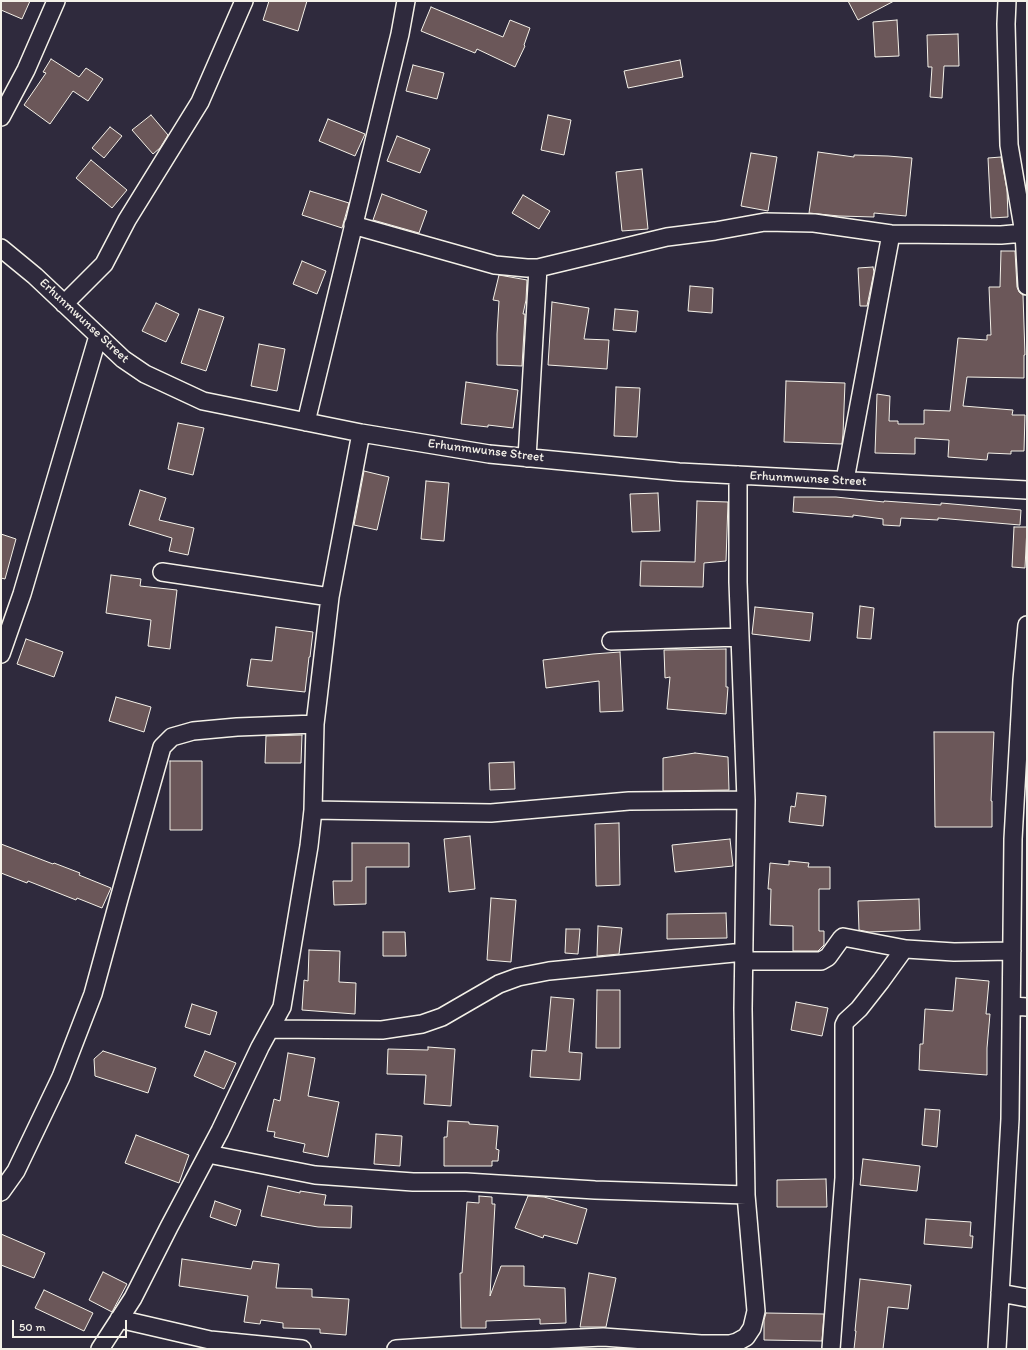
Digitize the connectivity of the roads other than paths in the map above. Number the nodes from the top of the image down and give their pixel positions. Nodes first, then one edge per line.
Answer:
1 (56, 1) edge
2 (244, 1) edge
3 (406, 1) edge
4 (1007, 1) edge
5 (1, 117) edge
6 (353, 224) junction
7 (1024, 233) junction
8 (891, 234) junction
9 (1, 248) edge
10 (538, 268) junction
11 (1027, 286) edge
12 (64, 304) junction
13 (98, 336) junction
14 (306, 422) junction
15 (361, 433) junction
16 (527, 458) junction
17 (738, 475) junction
18 (845, 480) junction
19 (1027, 490) edge
20 (162, 572) dead end
21 (330, 597) junction
22 (1027, 625) edge
23 (740, 637) junction
24 (611, 641) dead end
25 (1, 654) edge
26 (1025, 680) edge
27 (315, 724) junction
28 (746, 800) junction
29 (313, 810) junction
30 (1020, 841) edge
31 (906, 949) junction
32 (1012, 951) junction
33 (744, 956) junction
34 (1019, 1007) edge
35 (271, 1028) junction
36 (208, 1154) junction
37 (1, 1192) edge
38 (746, 1195) junction
39 (1000, 1293) junction
40 (1027, 1298) edge
41 (119, 1319) junction
42 (100, 1349) edge
43 (302, 1349) edge
44 (396, 1349) edge
45 (831, 1349) edge
46 (997, 1349) edge

1 - 5 street
2 - 12 street
3 - 6 street
4 - 7 street
6 - 10 street
6 - 14 street
7 - 8 street
7 - 11 street
8 - 10 street
8 - 18 street
9 - 12 street, Erhunmwunse Street
10 - 16 street
12 - 13 street, Erhunmwunse Street
13 - 14 street, Erhunmwunse Street
13 - 25 street
14 - 15 street, Erhunmwunse Street
15 - 16 street, Erhunmwunse Street
15 - 21 street
16 - 17 street, Erhunmwunse Street
17 - 18 street, Erhunmwunse Street
17 - 23 street
18 - 19 street, Erhunmwunse Street
20 - 21 street
21 - 27 street
22 - 26 street
23 - 24 street
23 - 28 street
26 - 30 street
27 - 29 street
27 - 37 street
28 - 29 street
28 - 33 street
29 - 35 street
30 - 32 street
31 - 32 street
31 - 33 street
31 - 45 street
32 - 34 street
33 - 35 street
33 - 38 street
34 - 39 street
35 - 36 street
36 - 38 street
36 - 41 street
38 - 44 street
39 - 40 street
39 - 46 street
41 - 42 street
41 - 43 street

